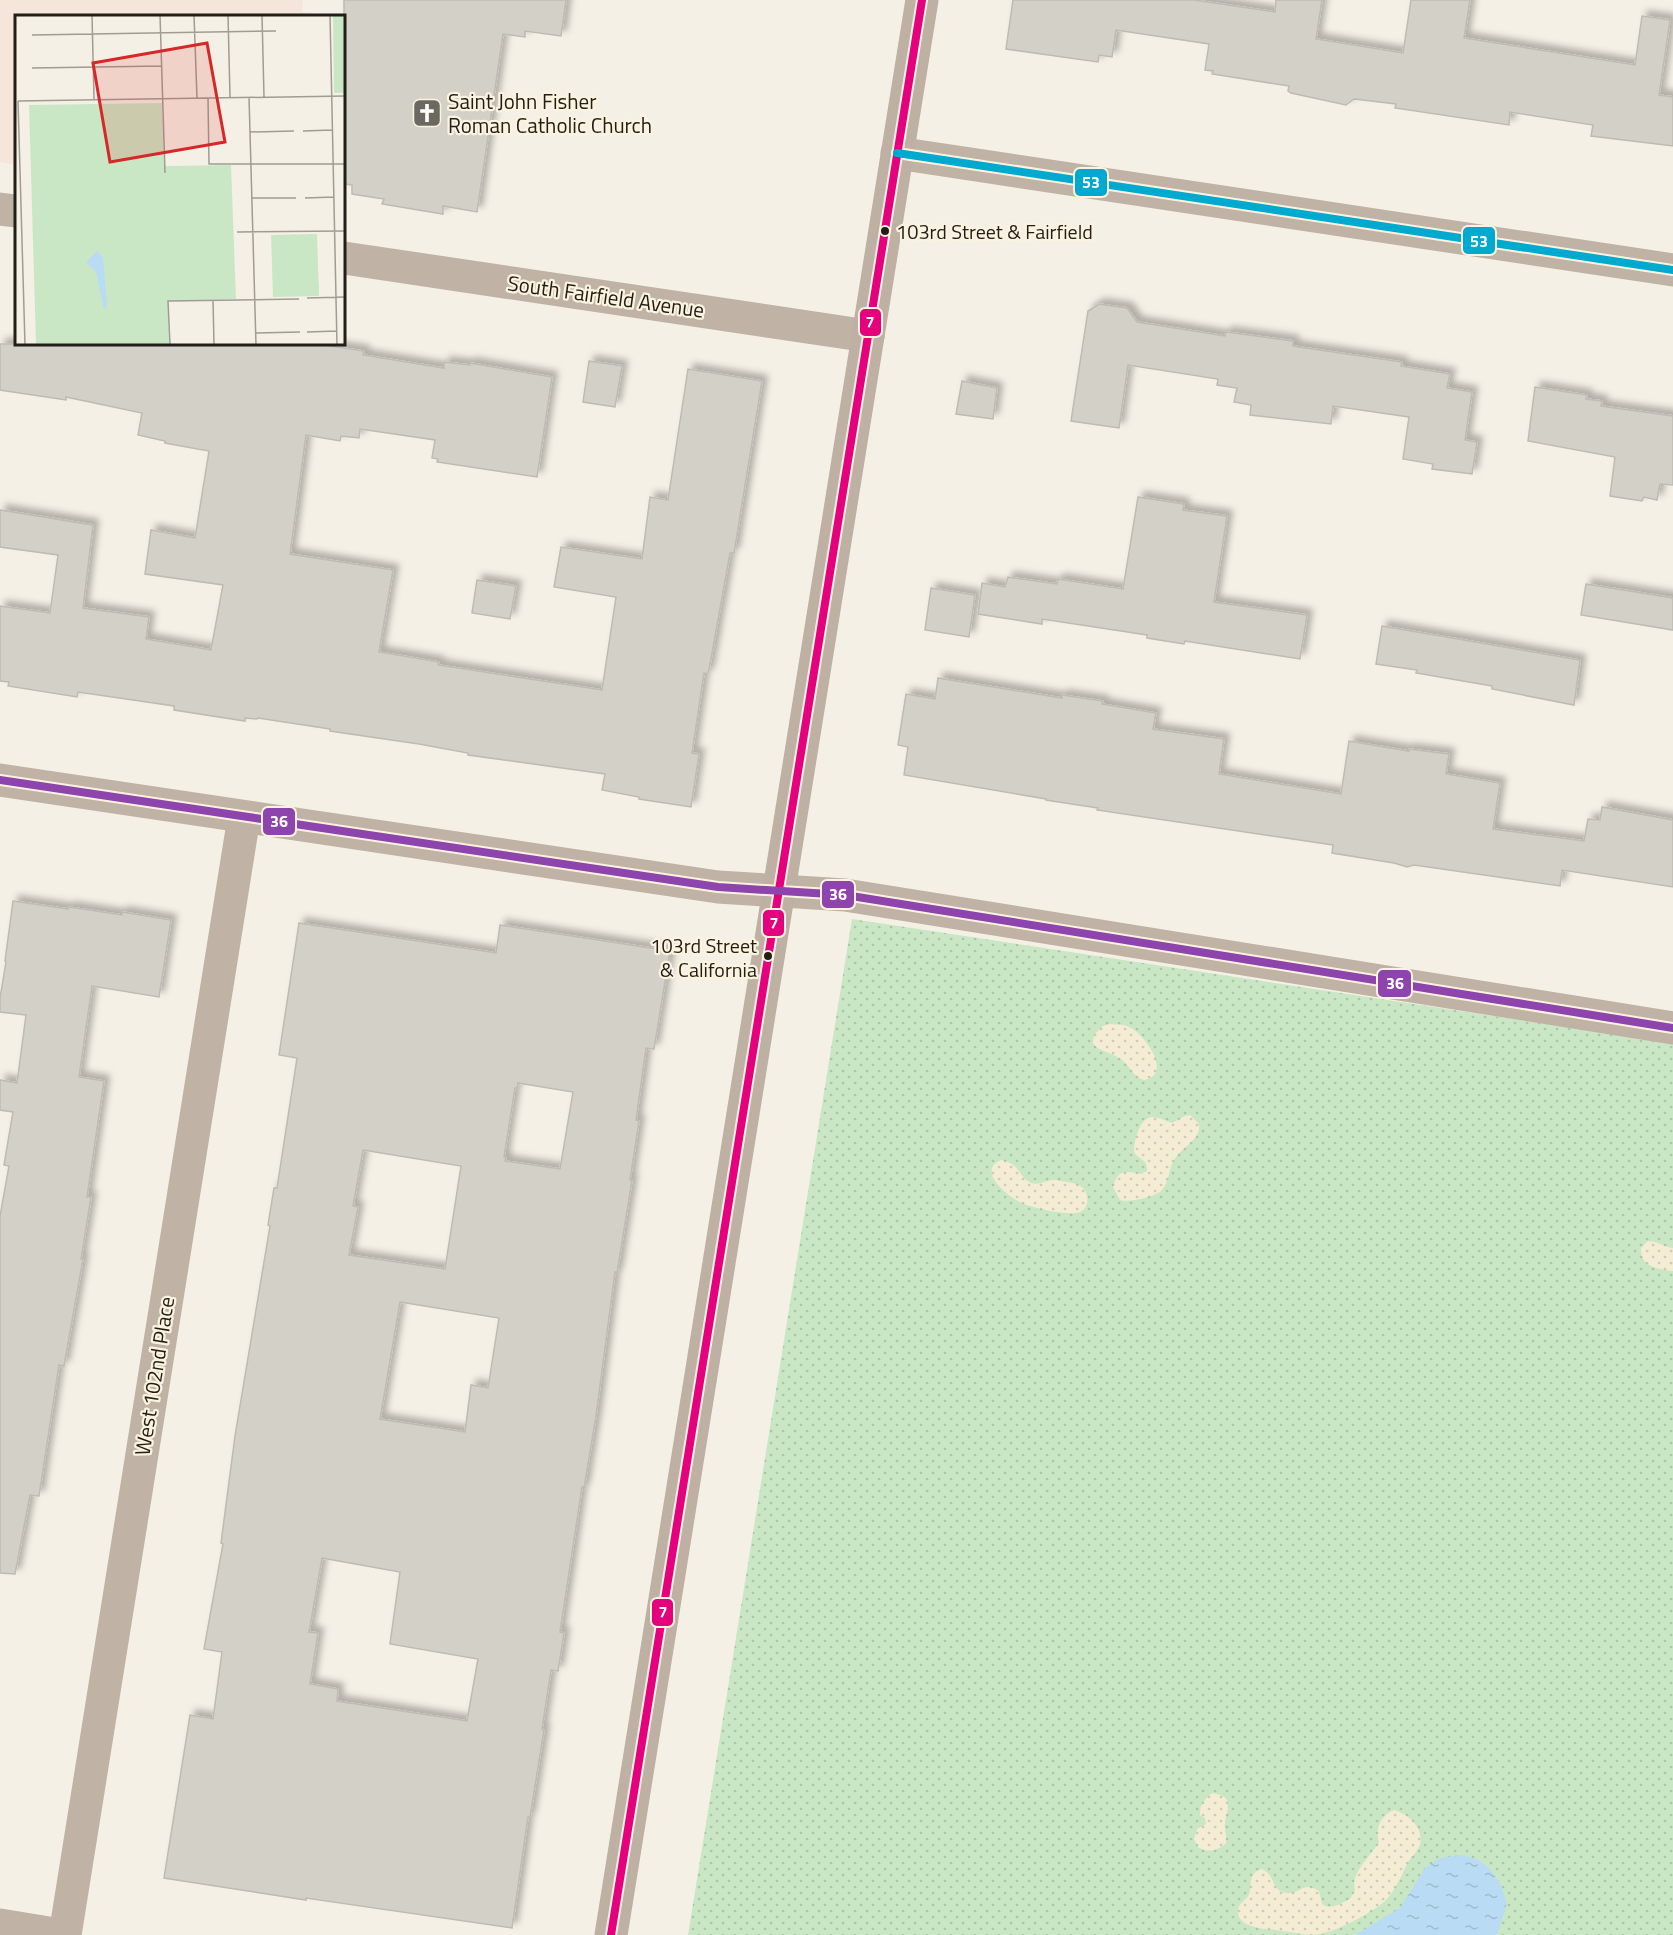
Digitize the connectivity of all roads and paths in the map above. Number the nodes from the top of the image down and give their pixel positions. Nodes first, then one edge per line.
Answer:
1 (922, 0) edge
2 (897, 153) junction
3 (0, 209) edge
4 (15, 211) edge
5 (345, 258) edge
6 (1673, 270) edge
7 (868, 336) junction
8 (0, 780) edge
9 (244, 817) junction
10 (778, 892) junction
11 (1673, 1028) edge
12 (0, 1926) edge
13 (63, 1935) edge
14 (611, 1935) edge

1 - 2 main road
2 - 6 street
2 - 7 main road
3 - 4 street
5 - 7 street, South Fairfield Avenue
7 - 10 main road
8 - 9 street
9 - 10 street
9 - 13 street, West 102nd Place
10 - 11 street
10 - 14 main road
12 - 13 street

